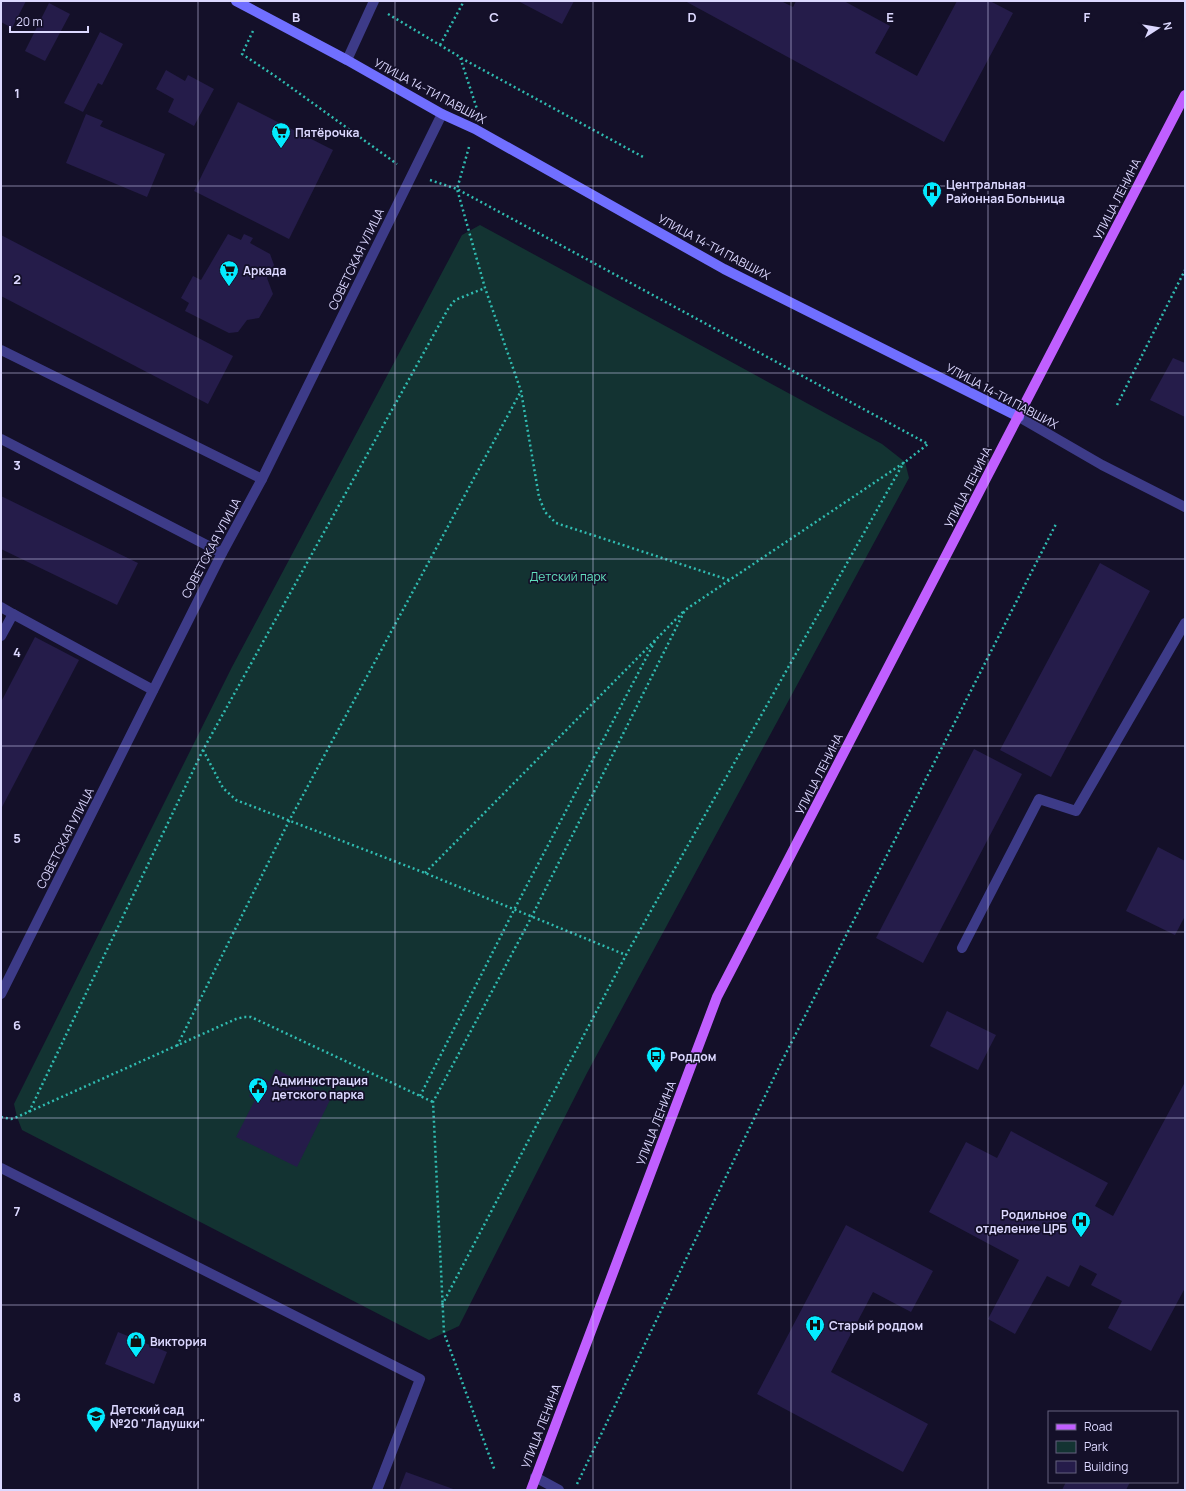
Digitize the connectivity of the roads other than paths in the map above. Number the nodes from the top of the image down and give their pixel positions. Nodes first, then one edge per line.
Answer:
1 (236, 1) edge
2 (373, 3) edge
3 (347, 60) junction
4 (1185, 95) edge
5 (442, 114) junction
6 (1, 350) edge
7 (1019, 417) junction
8 (1, 439) edge
9 (262, 479) junction
10 (1185, 507) edge
11 (222, 553) junction
12 (1, 607) edge
13 (13, 614) junction
14 (1185, 623) edge
15 (1, 636) edge
16 (153, 690) junction
17 (962, 948) dead end
18 (1, 994) edge
19 (1, 1168) edge
20 (535, 1477) junction
21 (377, 1490) edge
22 (531, 1490) edge
23 (559, 1490) edge

1 - 3 street, УЛИЦА 14-ТИ ПАВШИХ
2 - 3 street
3 - 5 street, УЛИЦА 14-ТИ ПАВШИХ
4 - 7 main road, УЛИЦА ЛЕНИНА
5 - 7 street, УЛИЦА 14-ТИ ПАВШИХ
5 - 9 street, СОВЕТСКАЯ УЛИЦА
6 - 9 street
7 - 10 street, УЛИЦА 14-ТИ ПАВШИХ
7 - 20 main road, УЛИЦА ЛЕНИНА
8 - 11 street
9 - 11 street, СОВЕТСКАЯ УЛИЦА
11 - 16 street, СОВЕТСКАЯ УЛИЦА
12 - 13 street
13 - 15 street
13 - 16 street
14 - 17 street
16 - 18 street, СОВЕТСКАЯ УЛИЦА
19 - 21 street
20 - 22 main road, УЛИЦА ЛЕНИНА
20 - 23 street

